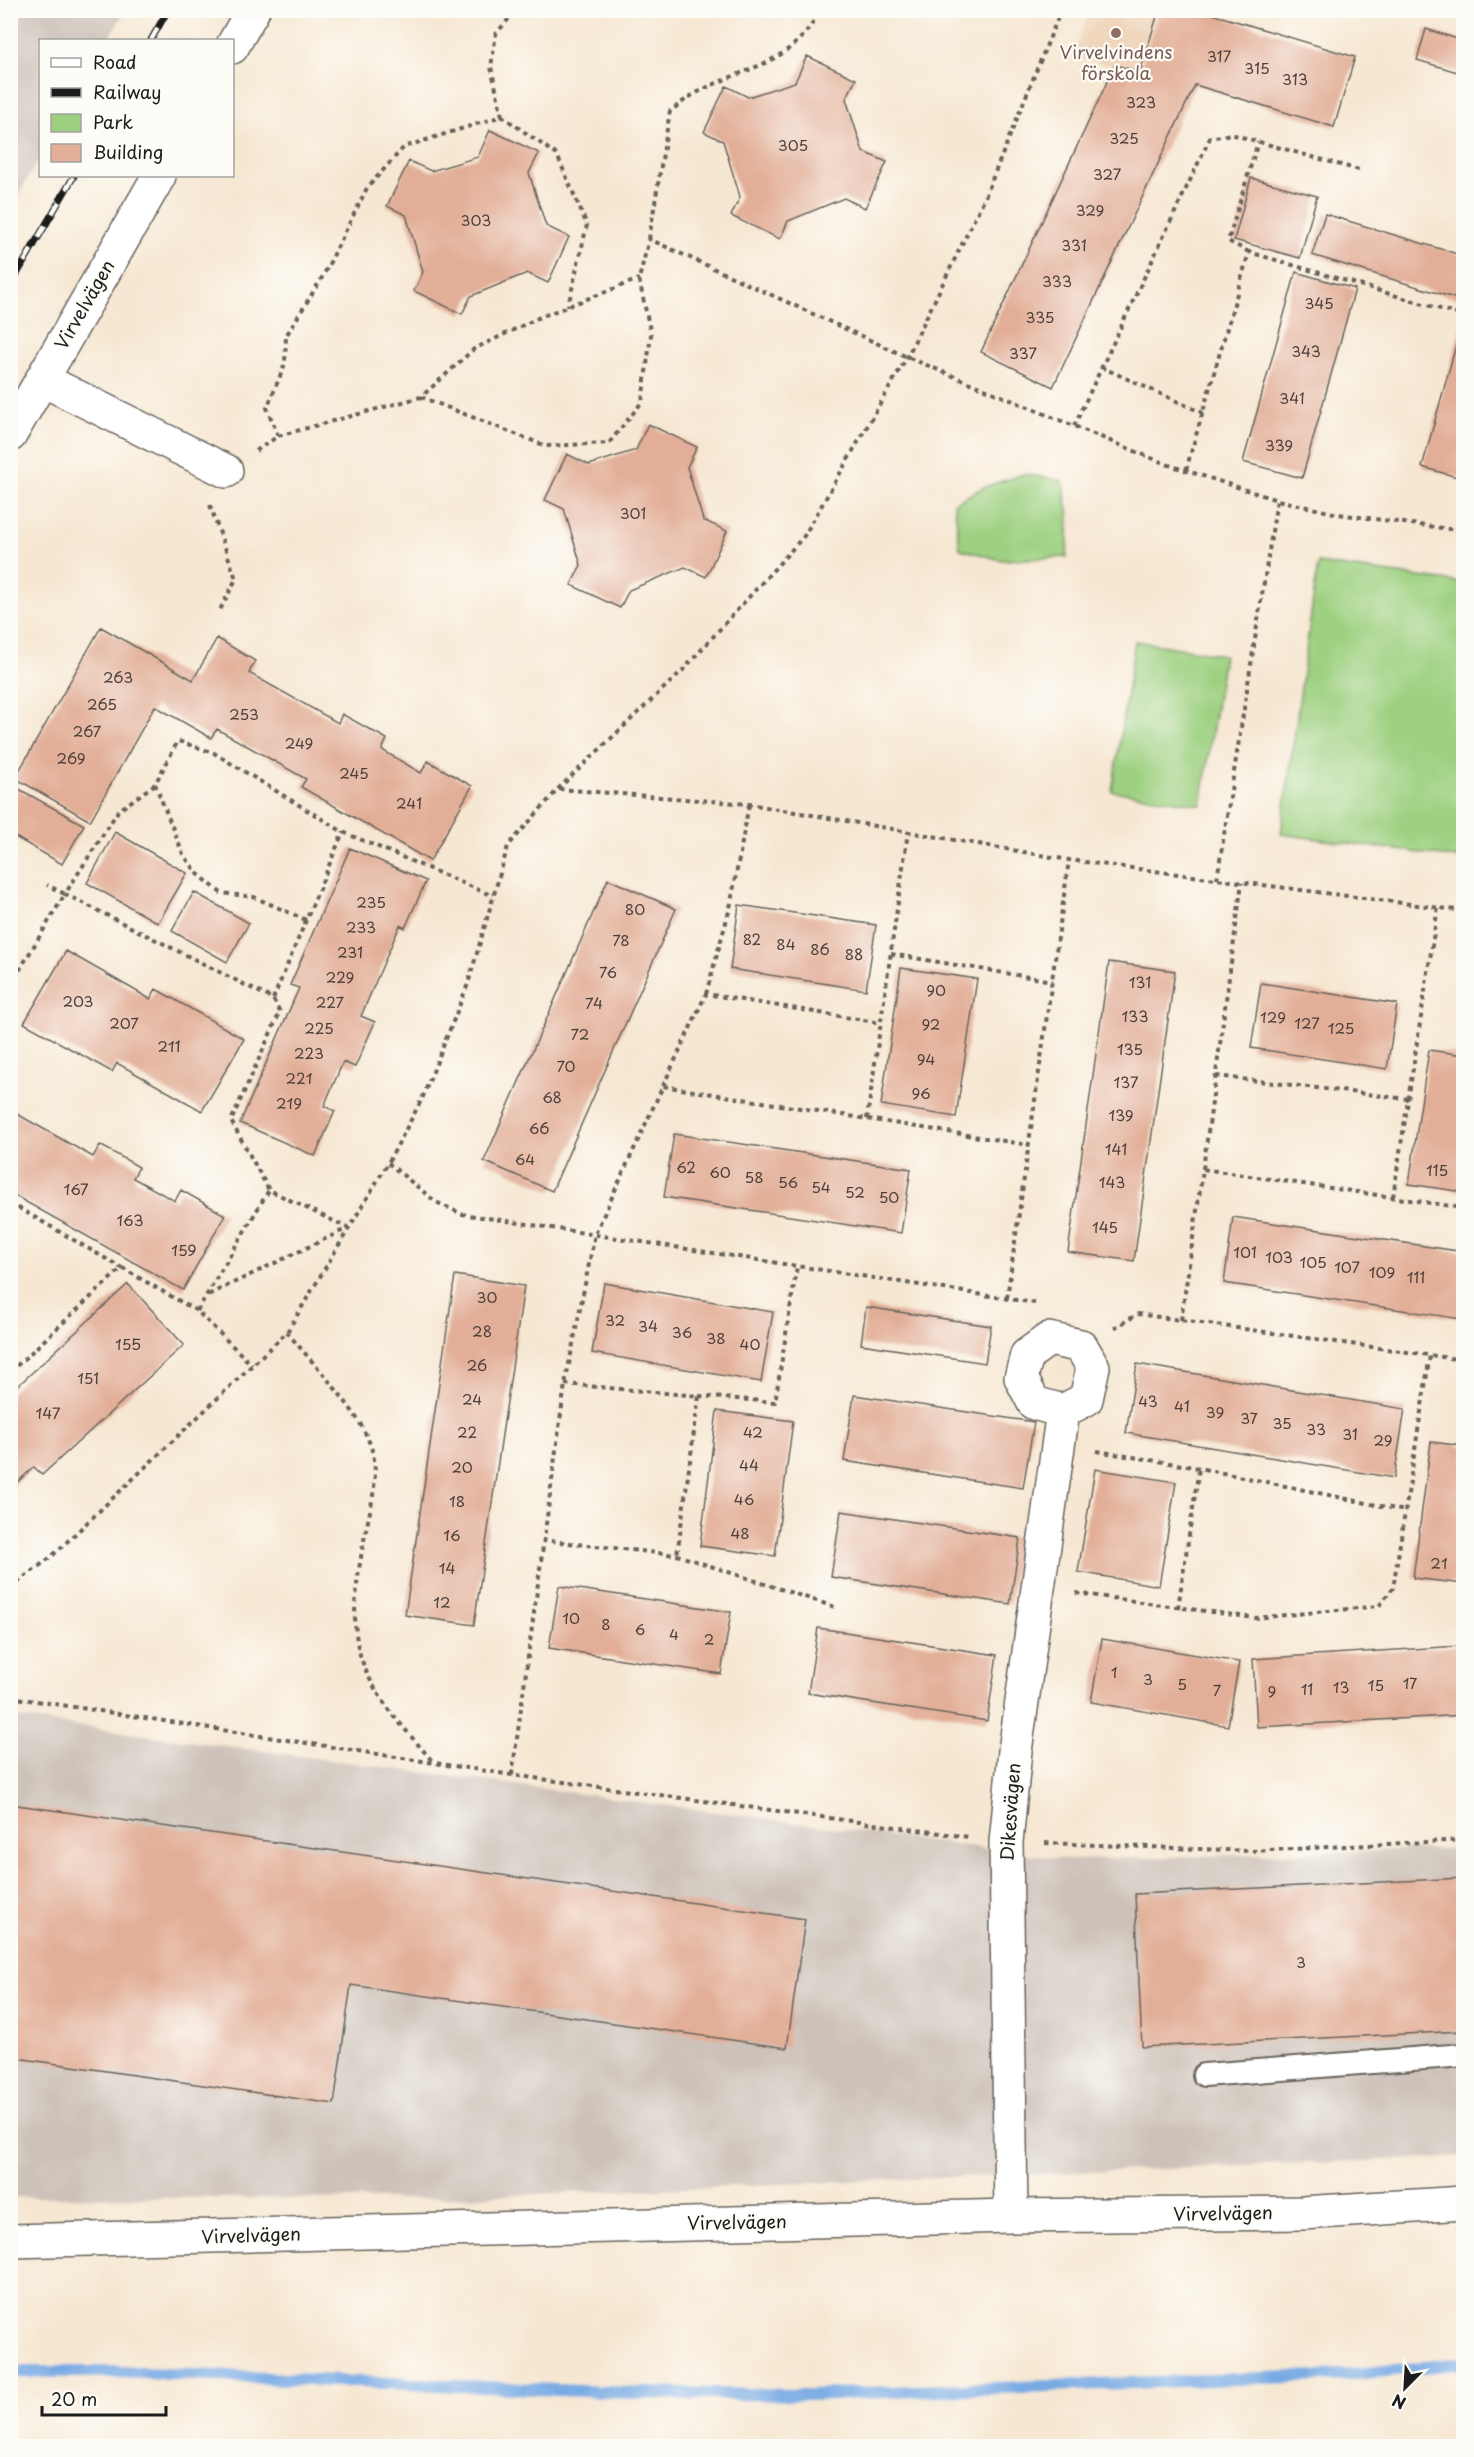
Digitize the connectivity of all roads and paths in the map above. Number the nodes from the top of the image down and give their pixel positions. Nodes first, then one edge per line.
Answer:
1 (253, 10) edge
2 (516, 10) edge
3 (820, 10) edge
4 (1061, 10) edge
5 (234, 43) edge
6 (502, 116) junction
7 (1258, 141) junction
8 (1359, 170) dead end
9 (158, 177) edge
10 (649, 239) junction
11 (1249, 252) junction
12 (639, 279) junction
13 (568, 306) junction
14 (1464, 316) edge
15 (907, 357) junction
16 (1101, 367) junction
17 (43, 380) junction
18 (421, 397) junction
19 (1203, 413) junction
20 (1074, 426) junction
21 (10, 435) edge
22 (278, 436) junction
23 (1186, 470) junction
24 (226, 471) junction
25 (1277, 500) junction
26 (1464, 531) edge
27 (220, 610) dead end
28 (155, 784) junction
29 (559, 788) junction
30 (749, 804) junction
31 (343, 832) junction
32 (908, 832) junction
33 (1069, 860) junction
34 (1217, 879) junction
35 (1242, 882) junction
36 (47, 885) dead end
37 (65, 894) junction
38 (494, 897) junction
39 (1438, 907) junction
40 (1464, 911) edge
41 (306, 920) junction
42 (891, 954) junction
43 (1052, 981) junction
44 (10, 986) edge
45 (706, 994) junction
46 (273, 999) junction
47 (881, 1023) junction
48 (1216, 1076) junction
49 (663, 1086) junction
50 (1408, 1099) junction
51 (867, 1119) junction
52 (1029, 1145) junction
53 (388, 1163) junction
54 (1203, 1169) junction
55 (269, 1190) junction
56 (1393, 1197) junction
57 (10, 1203) edge
58 (1464, 1208) edge
59 (348, 1228) junction
60 (595, 1234) junction
61 (798, 1266) junction
62 (122, 1268) junction
63 (206, 1296) junction
64 (1007, 1298) junction
65 (197, 1311) junction
66 (1181, 1320) junction
67 (287, 1332) junction
68 (1049, 1339) junction
69 (1081, 1346) junction
70 (1430, 1355) junction
71 (1464, 1360) edge
72 (252, 1365) junction
73 (10, 1372) edge
74 (565, 1384) junction
75 (699, 1396) junction
76 (1063, 1411) junction
77 (1058, 1444) junction
78 (1199, 1468) junction
79 (1405, 1510) junction
80 (542, 1540) junction
81 (677, 1555) junction
82 (10, 1588) edge
83 (1038, 1588) junction
84 (835, 1607) dead end
85 (1178, 1608) junction
86 (10, 1697) edge
87 (433, 1762) junction
88 (512, 1775) junction
89 (1464, 1840) edge
90 (1006, 1842) junction
91 (1464, 2055) edge
92 (1204, 2075) dead end
93 (1464, 2203) edge
94 (1011, 2216) junction
95 (10, 2241) edge

1 - 5 street
2 - 6 path
3 - 10 path
4 - 15 path
6 - 13 path
6 - 22 path
7 - 8 path
7 - 11 path
7 - 16 path
9 - 17 street, Virvelvägen
10 - 12 path
10 - 15 path
11 - 14 path
11 - 19 path
12 - 13 path
12 - 18 path
13 - 18 path
15 - 20 path
15 - 29 path
16 - 19 path
16 - 20 path
17 - 21 street, Virvelvägen
17 - 24 street
18 - 22 path
19 - 23 path
20 - 23 path
22 - 24 path
23 - 25 path
24 - 27 path
25 - 26 path
25 - 34 path
28 - 31 path
28 - 37 path
28 - 41 path
29 - 30 path
29 - 38 path
30 - 32 path
30 - 45 path
31 - 38 path
31 - 41 path
32 - 33 path
32 - 42 path
33 - 34 path
33 - 43 path
34 - 35 path
35 - 39 path
35 - 48 path
36 - 37 path
37 - 44 path
37 - 46 path
38 - 53 path
39 - 40 path
39 - 50 path
41 - 46 path
42 - 43 path
42 - 47 path
43 - 52 path
45 - 47 path
45 - 49 path
46 - 55 path
47 - 51 path
48 - 50 path
48 - 54 path
49 - 51 path
49 - 60 path
50 - 56 path
51 - 52 path
52 - 64 path
53 - 59 path
53 - 60 path
54 - 56 path
54 - 66 path
55 - 59 path
55 - 63 path
56 - 58 path
57 - 62 path
59 - 63 path
59 - 67 path
60 - 61 path
60 - 74 path
61 - 64 path
61 - 75 path
62 - 65 path
62 - 73 path
63 - 65 path
64 - 68 path
65 - 72 path
66 - 69 path
66 - 70 path
67 - 72 path
67 - 87 path
68 - 69 street
68 - 76 street
69 - 76 street
70 - 71 path
70 - 79 path
72 - 82 path
74 - 75 path
74 - 80 path
75 - 81 path
76 - 77 street, Dikesvägen
77 - 78 path
77 - 83 street, Dikesvägen
78 - 79 path
78 - 85 path
79 - 85 path
80 - 81 path
80 - 88 path
81 - 84 path
83 - 85 path
83 - 90 street, Dikesvägen
86 - 87 path
87 - 88 path
88 - 90 path
89 - 90 path
90 - 94 street, Dikesvägen
91 - 92 lane
93 - 94 street, Virvelvägen
94 - 95 street, Virvelvägen

